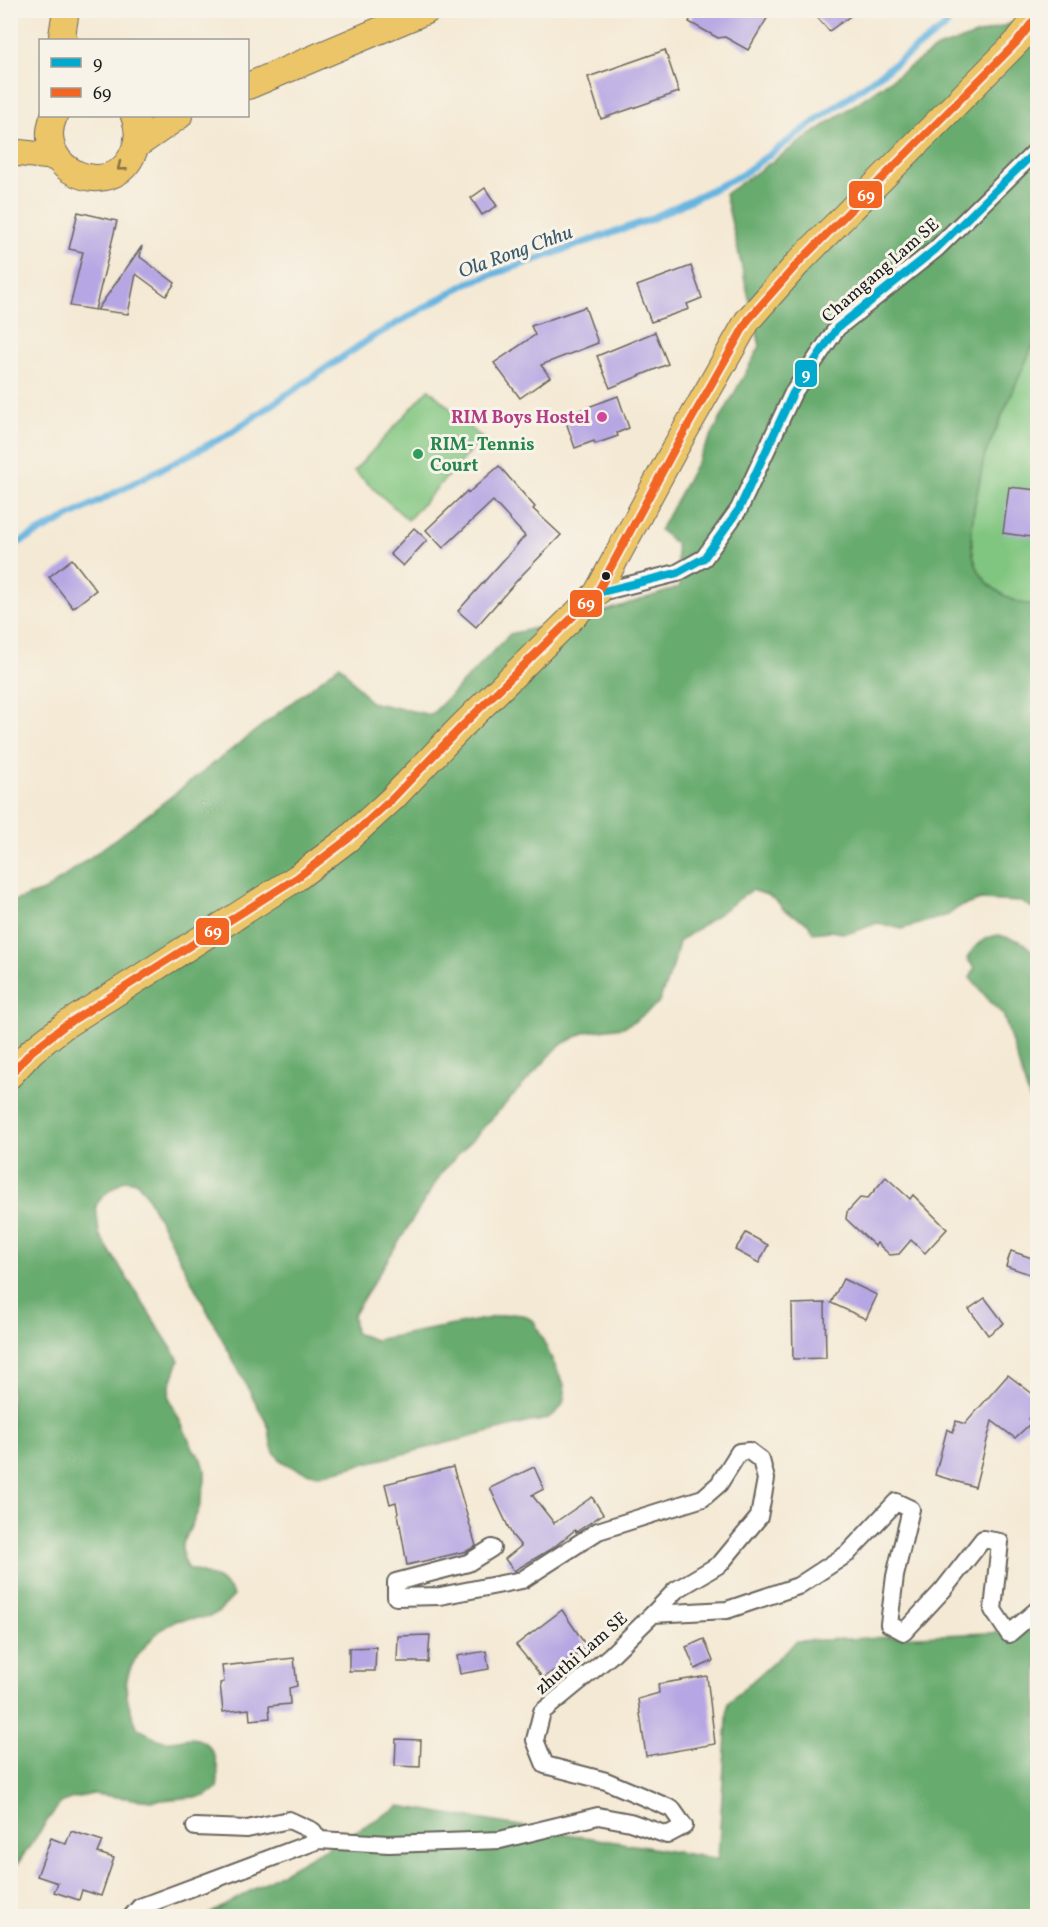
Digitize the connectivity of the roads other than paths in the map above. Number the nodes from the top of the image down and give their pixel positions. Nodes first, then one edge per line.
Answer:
1 (66, 10) edge
2 (428, 10) edge
3 (1038, 15) edge
4 (64, 39) edge
5 (249, 86) edge
6 (134, 117) edge
7 (178, 117) edge
8 (52, 122) edge
9 (137, 145) junction
10 (1038, 149) edge
11 (10, 151) edge
12 (56, 157) junction
13 (597, 593) junction
14 (10, 1075) edge
15 (492, 1548) dead end
16 (1038, 1609) edge
17 (653, 1614) junction
18 (195, 1827) dead end
19 (319, 1840) junction
20 (132, 1917) edge

1 - 4 main road
2 - 5 main road
3 - 13 main road
6 - 9 main road
7 - 9 main road
8 - 11 main road
8 - 12 main road
9 -> 12 main road
10 - 13 street, Chamgang Lam SE
11 - 12 main road
13 - 14 main road
15 - 17 street
16 - 17 street, zhuthi Lam SE
17 - 19 street, zhuthi Lam SE
18 - 19 street
19 - 20 street, zhuthi Lam SE

